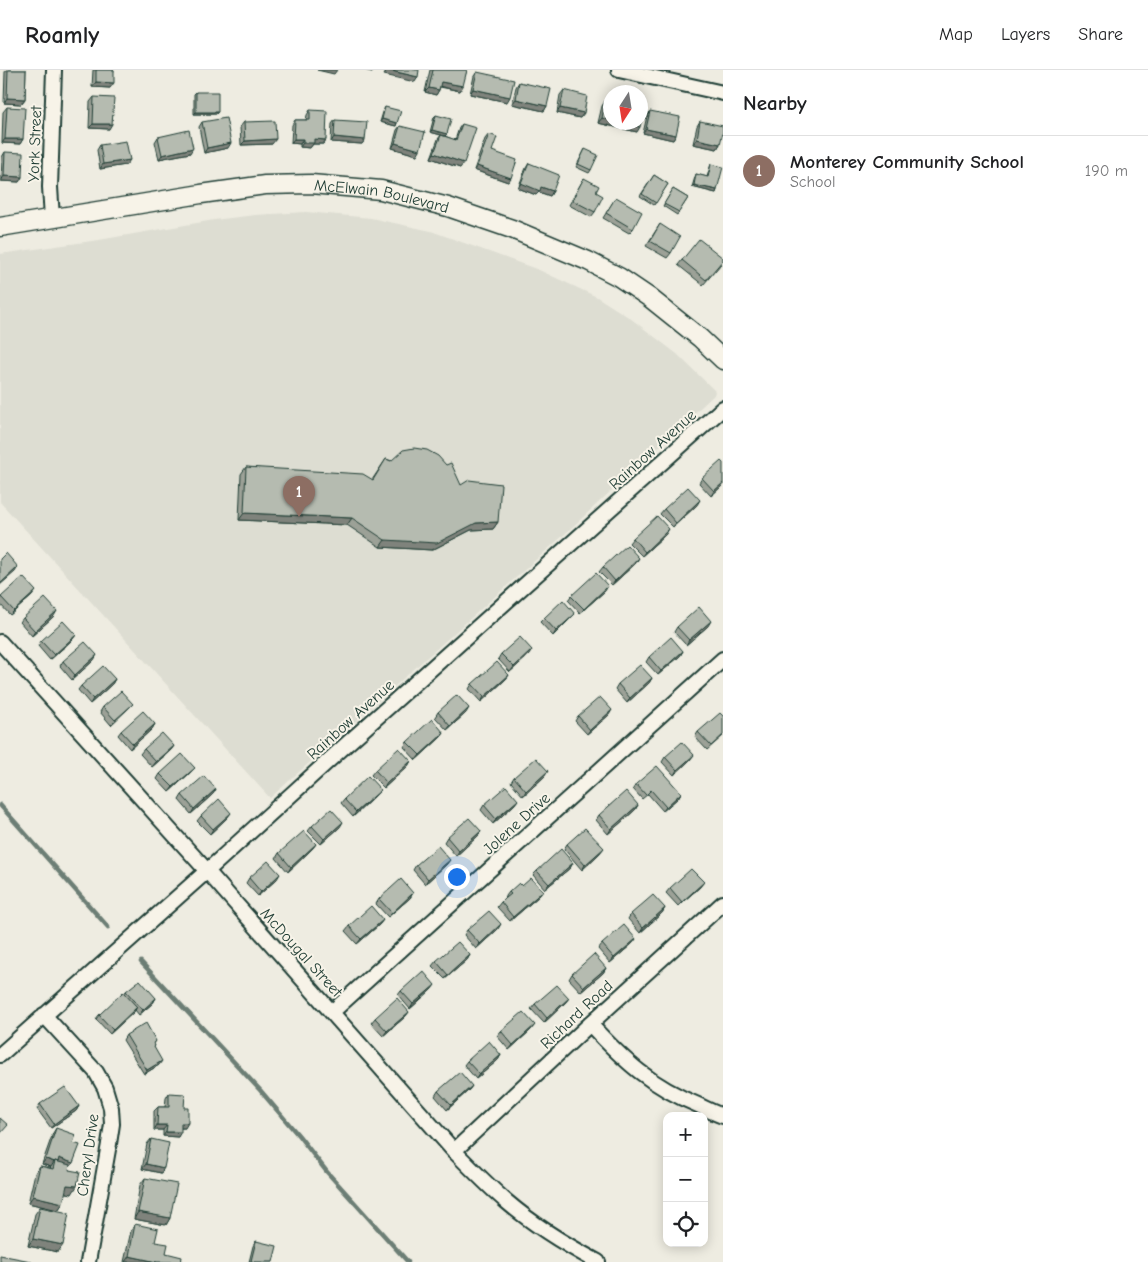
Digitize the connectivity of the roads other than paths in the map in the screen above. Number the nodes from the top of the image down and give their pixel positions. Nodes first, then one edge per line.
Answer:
1 (54, 70) edge
2 (619, 70) edge
3 (723, 93) edge
4 (52, 218) junction
5 (0, 227) edge
6 (723, 360) edge
7 (723, 408) edge
8 (0, 642) edge
9 (723, 659) edge
10 (207, 872) junction
11 (723, 903) edge
12 (332, 1012) junction
13 (44, 1015) junction
14 (590, 1024) junction
15 (0, 1055) edge
16 (723, 1116) edge
17 (454, 1151) junction
18 (88, 1262) edge
19 (598, 1262) edge

1 - 4 street, York Street
2 - 3 street
4 - 5 street, McElwain Boulevard
4 - 6 street, McElwain Boulevard
7 - 10 street, Rainbow Avenue
8 - 10 street, McDougal Street
9 - 12 street, Jolene Drive
10 - 12 street, McDougal Street
10 - 13 street, Rainbow Avenue
11 - 14 street, Richard Road
12 - 17 street, McDougal Street
13 - 15 street, Rainbow Avenue
13 - 18 street, Cheryl Drive
14 - 16 street
14 - 17 street, Richard Road
17 - 19 street, McDougal Street

